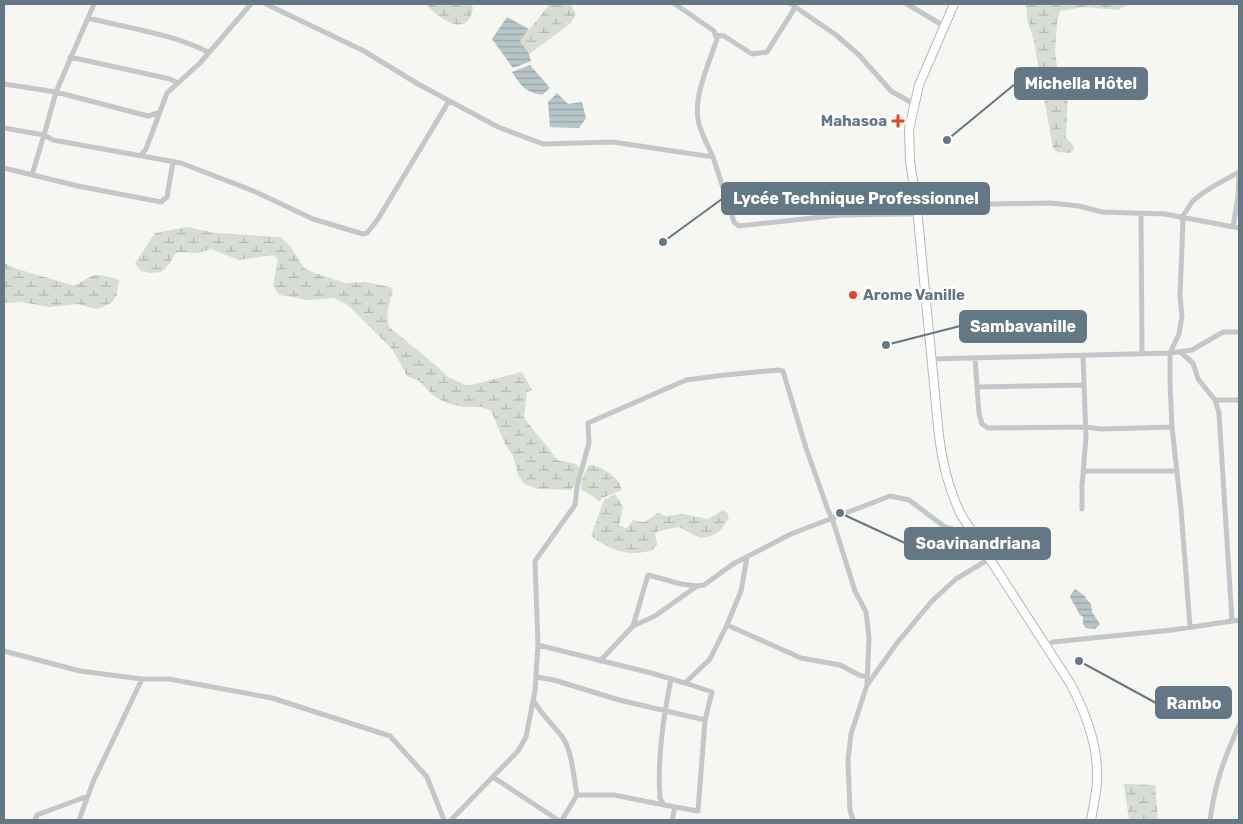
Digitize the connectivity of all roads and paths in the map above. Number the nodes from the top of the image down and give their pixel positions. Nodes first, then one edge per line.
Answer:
1 (94, 4) edge
2 (251, 4) edge
3 (266, 4) edge
4 (675, 4) edge
5 (793, 4) edge
6 (908, 4) edge
7 (954, 4) edge
8 (88, 18) junction
9 (944, 26) junction
10 (715, 35) junction
11 (208, 52) junction
12 (70, 57) junction
13 (178, 83) junction
14 (4, 84) edge
15 (56, 92) junction
16 (449, 100) junction
17 (914, 104) junction
18 (158, 113) junction
19 (4, 128) edge
20 (44, 136) junction
21 (141, 156) junction
22 (713, 157) junction
23 (173, 162) junction
24 (4, 168) edge
25 (1239, 172) edge
26 (32, 175) junction
27 (917, 208) junction
28 (1141, 214) junction
29 (1181, 218) junction
30 (1233, 227) junction
31 (1239, 228) edge
32 (1239, 332) edge
33 (1180, 352) junction
34 (1170, 353) junction
35 (1142, 354) junction
36 (1083, 355) junction
37 (975, 358) junction
38 (932, 359) junction
39 (1084, 385) junction
40 (978, 387) junction
41 (1215, 400) junction
42 (1239, 400) edge
43 (1086, 427) junction
44 (1172, 427) junction
45 (1083, 471) junction
46 (1176, 472) junction
47 (1082, 509) dead end
48 (832, 518) junction
49 (970, 529) junction
50 (747, 557) junction
51 (989, 559) junction
52 (697, 586) junction
53 (1239, 620) edge
54 (1232, 621) junction
55 (633, 626) junction
56 (727, 626) junction
57 (1190, 627) junction
58 (538, 645) junction
59 (1046, 645) junction
60 (4, 652) edge
61 (600, 661) junction
62 (867, 676) junction
63 (536, 678) junction
64 (142, 679) junction
65 (671, 679) junction
66 (685, 683) junction
67 (868, 685) junction
68 (534, 700) junction
69 (664, 710) junction
70 (705, 720) junction
71 (1239, 725) edge
72 (493, 777) junction
73 (577, 795) junction
74 (88, 796) junction
75 (664, 805) junction
76 (675, 807) junction
77 (35, 820) edge
78 (79, 820) edge
79 (444, 820) edge
80 (451, 820) edge
81 (558, 820) edge
82 (562, 820) edge
83 (672, 820) edge
84 (853, 820) edge
85 (1091, 820) edge
86 (1210, 820) edge

1 - 8 street
2 - 11 street
3 - 16 street
4 - 10 street
5 - 10 street
5 - 17 street
6 - 9 street
7 - 9 main road
8 - 11 street
8 - 12 street
9 - 17 main road
10 - 22 street
11 - 13 street
12 - 13 street
12 - 15 street
13 - 18 street
14 - 15 street
15 - 18 street
15 - 20 street
16 - 22 street
16 - 23 street
17 - 27 main road
18 - 21 street
19 - 20 street
20 - 21 street
20 - 26 street
21 - 23 street
22 - 27 street
23 - 26 street
24 - 26 street
25 - 29 street
25 - 30 street
27 - 28 street
27 - 38 main road
28 - 29 street
28 - 35 street
29 - 30 street
29 - 34 street
30 - 31 street
32 - 33 street
33 - 34 street
33 - 41 street
34 - 35 street
34 - 44 street
35 - 36 street
36 - 37 street
36 - 39 street
37 - 38 street
37 - 40 street
38 - 49 main road
39 - 40 street
39 - 43 street
40 - 43 street
41 - 42 street
41 - 54 street
43 - 44 street
43 - 45 street
44 - 46 street
45 - 46 street
45 - 47 street
46 - 57 street
48 - 49 street
48 - 50 street
48 - 58 street
48 - 62 street
49 - 51 main road
50 - 52 street
50 - 56 street
51 - 59 main road
51 - 67 street
52 - 55 street
52 - 55 street
53 - 54 street
54 - 57 street
55 - 61 street
56 - 62 street
56 - 66 street
57 - 59 street
58 - 61 street
58 - 63 street
59 - 85 main road
60 - 64 street
61 - 65 street
62 - 67 street
63 - 68 street
63 - 69 street
64 - 74 street
64 - 79 street
65 - 66 street
65 - 69 street
66 - 70 street
67 - 84 street
68 - 72 street
68 - 73 street
69 - 70 street
69 - 75 street
70 - 76 street
71 - 86 street
72 - 80 street
72 - 81 street
73 - 75 street
73 - 82 street
74 - 77 street
74 - 78 street
75 - 76 street
76 - 83 street

